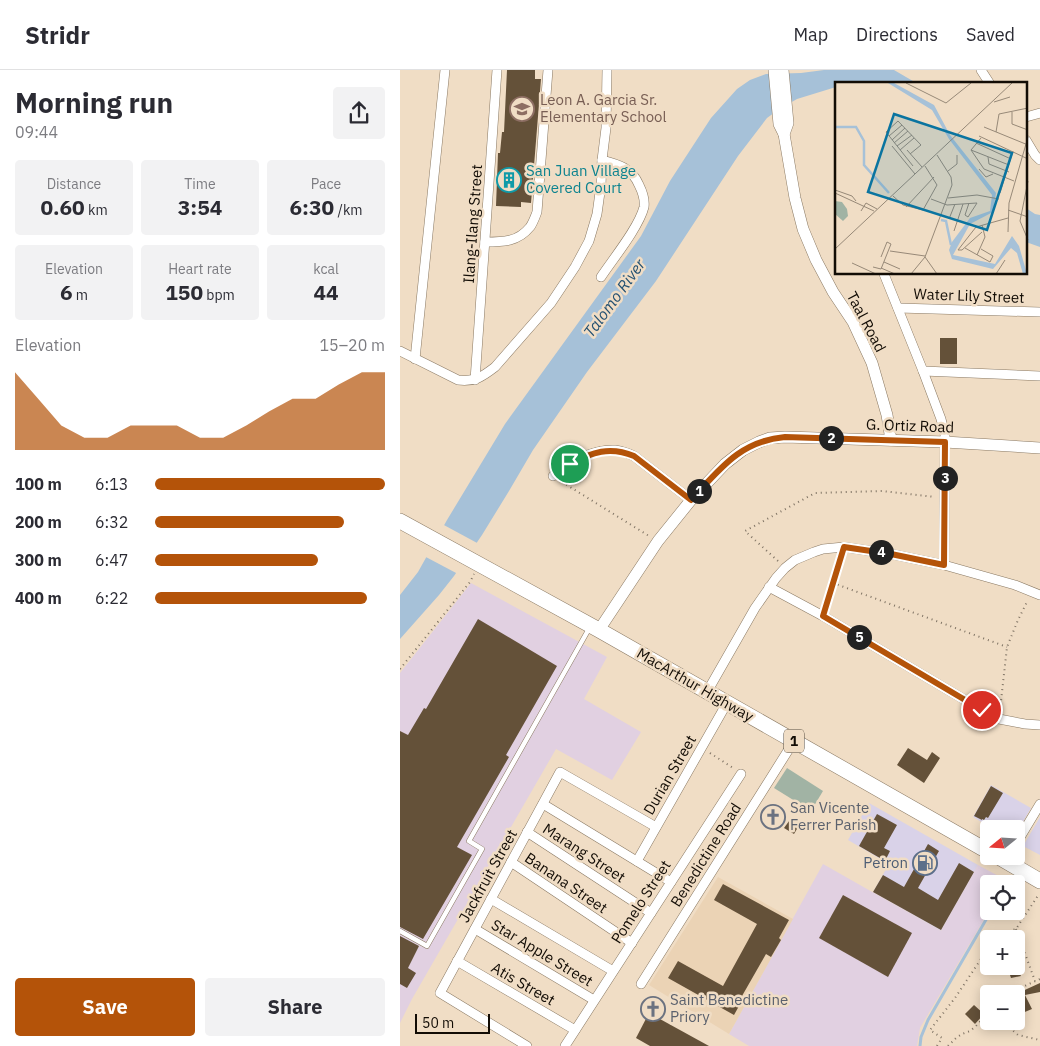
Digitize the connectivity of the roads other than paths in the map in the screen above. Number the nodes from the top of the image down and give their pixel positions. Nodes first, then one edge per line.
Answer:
1 (445, 70) edge
2 (497, 70) edge
3 (548, 70) edge
4 (607, 70) edge
5 (774, 70) edge
6 (783, 70) edge
7 (981, 70) edge
8 (989, 82) edge
9 (783, 127) junction
10 (1028, 143) edge
11 (602, 160) junction
12 (1040, 160) edge
13 (485, 242) junction
14 (884, 275) edge
15 (601, 277) dead end
16 (898, 308) junction
17 (1040, 312) edge
18 (400, 351) edge
19 (415, 360) junction
20 (923, 371) junction
21 (1040, 376) edge
22 (475, 380) junction
23 (891, 440) junction
24 (945, 442) junction
25 (1040, 448) edge
26 (553, 476) road end
27 (691, 500) junction
28 (400, 521) edge
29 (944, 565) junction
30 (769, 587) junction
31 (1037, 594) edge
32 (595, 628) junction
33 (708, 692) junction
34 (727, 703) junction
35 (1040, 725) edge
36 (794, 741) junction
37 (741, 774) road end
38 (543, 804) junction
39 (1040, 804) edge
40 (656, 827) junction
41 (1025, 829) edge
42 (527, 832) junction
43 (980, 847) edge
44 (637, 861) junction
45 (511, 862) junction
46 (1015, 865) edge
47 (1040, 881) edge
48 (671, 882) junction
49 (491, 899) junction
50 (651, 912) junction
51 (475, 929) junction
52 (400, 930) edge
53 (632, 942) junction
54 (457, 961) junction
55 (613, 971) junction
56 (641, 984) dead end
57 (594, 1000) junction
58 (575, 1030) junction
59 (527, 1046) edge
60 (565, 1046) edge

1 - 19 street
2 - 13 street, Ilang-Ilang Street
3 - 13 street
4 - 11 street
5 - 9 street, Taal Road
6 - 9 street, Taal Road
7 - 8 street
9 - 23 street, Taal Road
10 - 12 street
11 - 15 street
11 - 22 street
13 - 22 street, Ilang-Ilang Street
14 - 16 street
16 - 17 street, Water Lily Street
16 - 20 street
18 - 19 street
19 - 22 street
20 - 21 street
20 - 24 street
23 - 24 street, G. Ortiz Road
23 - 27 street, G. Ortiz Road
24 - 25 street, G. Ortiz Road
24 - 29 street
26 - 27 street
27 - 32 street, G. Ortiz Road
28 - 32 highway, MacArthur Highway / 1
29 - 30 street
29 - 31 street
30 - 33 street
30 - 35 street
32 - 33 highway, MacArthur Highway / 1
32 - 52 lane
33 - 34 highway, MacArthur Highway / 1
34 - 36 highway, MacArthur Highway / 1
34 - 40 street, Durian Street
36 - 43 highway, MacArthur Highway / 1
36 - 56 street, Benedictine Road
37 - 48 street, Pomelo Street
38 - 40 street, Jackfruit Street
38 - 42 street, Jackfruit Street
38 - 44 street
39 - 41 street
40 - 44 street, Durian Street
42 - 45 street, Jackfruit Street
42 - 50 street, Marang Street
44 - 48 street
45 - 49 street, Jackfruit Street
45 - 53 street, Banana Street
46 - 47 highway
48 - 50 street, Pomelo Street
49 - 51 street, Jackfruit Street
49 - 55 street
50 - 53 street, Pomelo Street
51 - 54 street, Jackfruit Street
51 - 57 street, Star Apple Street
53 - 55 street, Pomelo Street
54 - 58 street, Atis Street
54 - 59 street, Jackfruit Street
55 - 57 street, Pomelo Street
57 - 58 street, Pomelo Street
58 - 60 street, Pomelo Street

